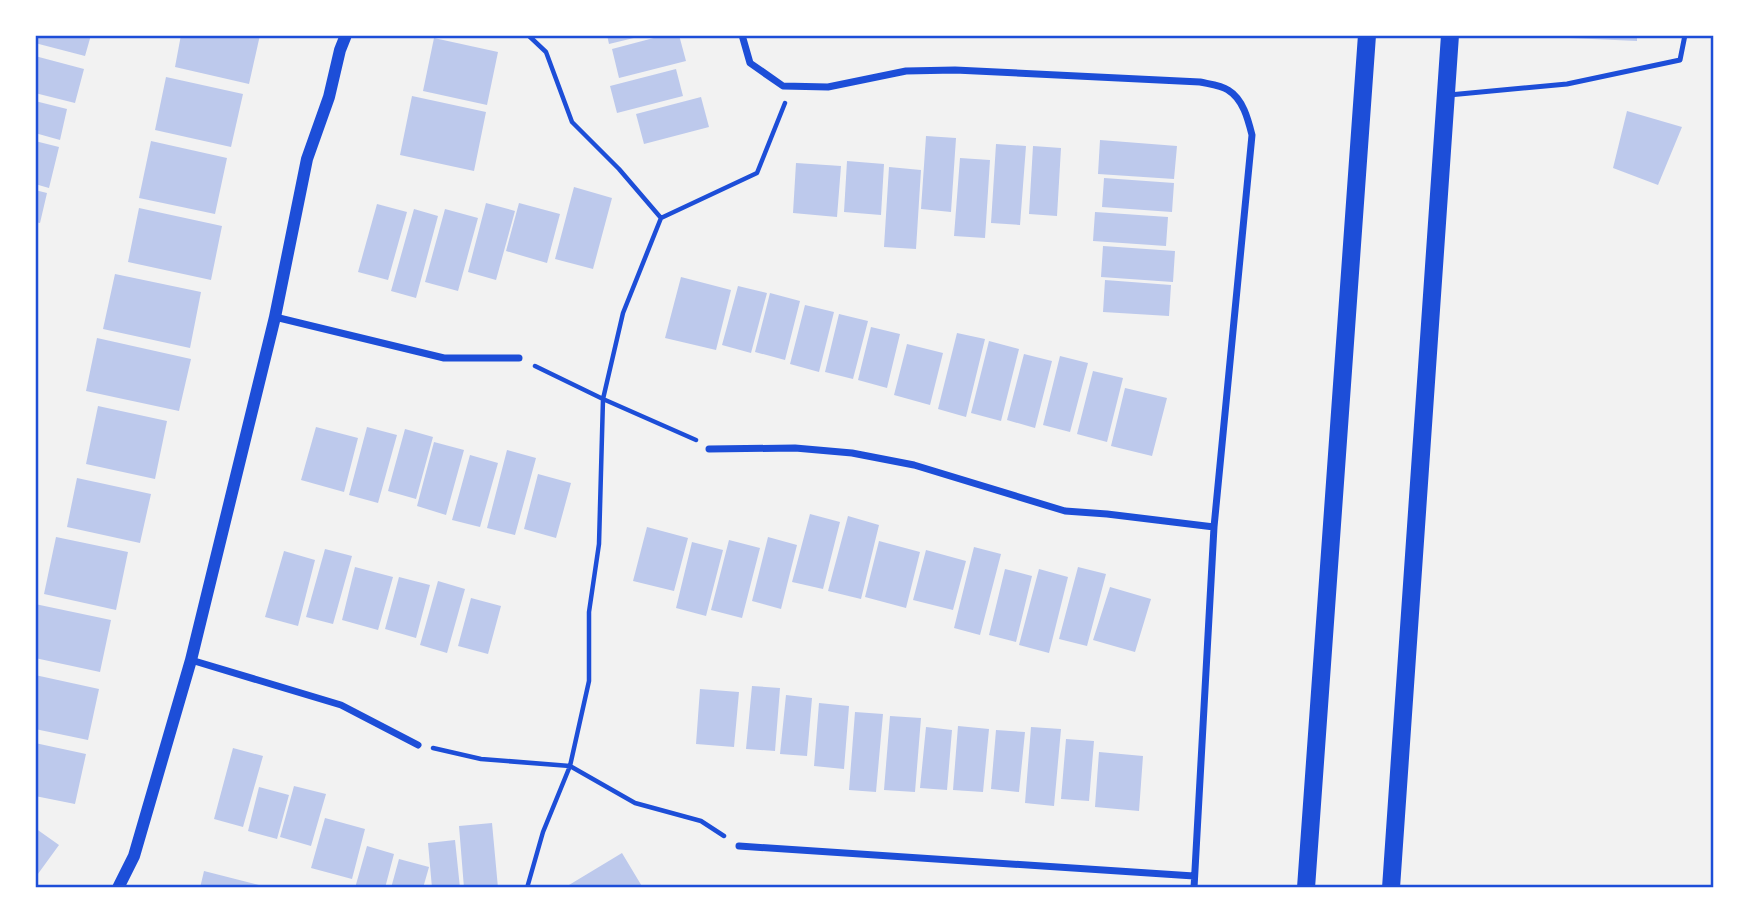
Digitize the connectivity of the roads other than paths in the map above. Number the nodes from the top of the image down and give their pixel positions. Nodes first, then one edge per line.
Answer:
1 (346, 35) edge
2 (742, 35) edge
3 (1367, 35) edge
4 (1450, 35) edge
5 (1685, 35) edge
6 (1446, 95) junction
7 (275, 317) junction
8 (519, 358) road end
9 (712, 449) road end
10 (1214, 527) junction
11 (191, 660) junction
12 (418, 745) road end
13 (739, 846) road end
14 (1194, 876) junction
15 (118, 888) edge
16 (1194, 888) edge
17 (1306, 888) edge
18 (1391, 888) edge

1 - 7 street
2 - 10 street
3 - 17 main road
4 - 6 main road
5 - 6 lane
6 - 18 main road
7 - 8 street
7 - 11 street
9 - 10 street
10 - 14 street
11 - 12 street
11 - 15 street
13 - 14 street
14 - 16 street

